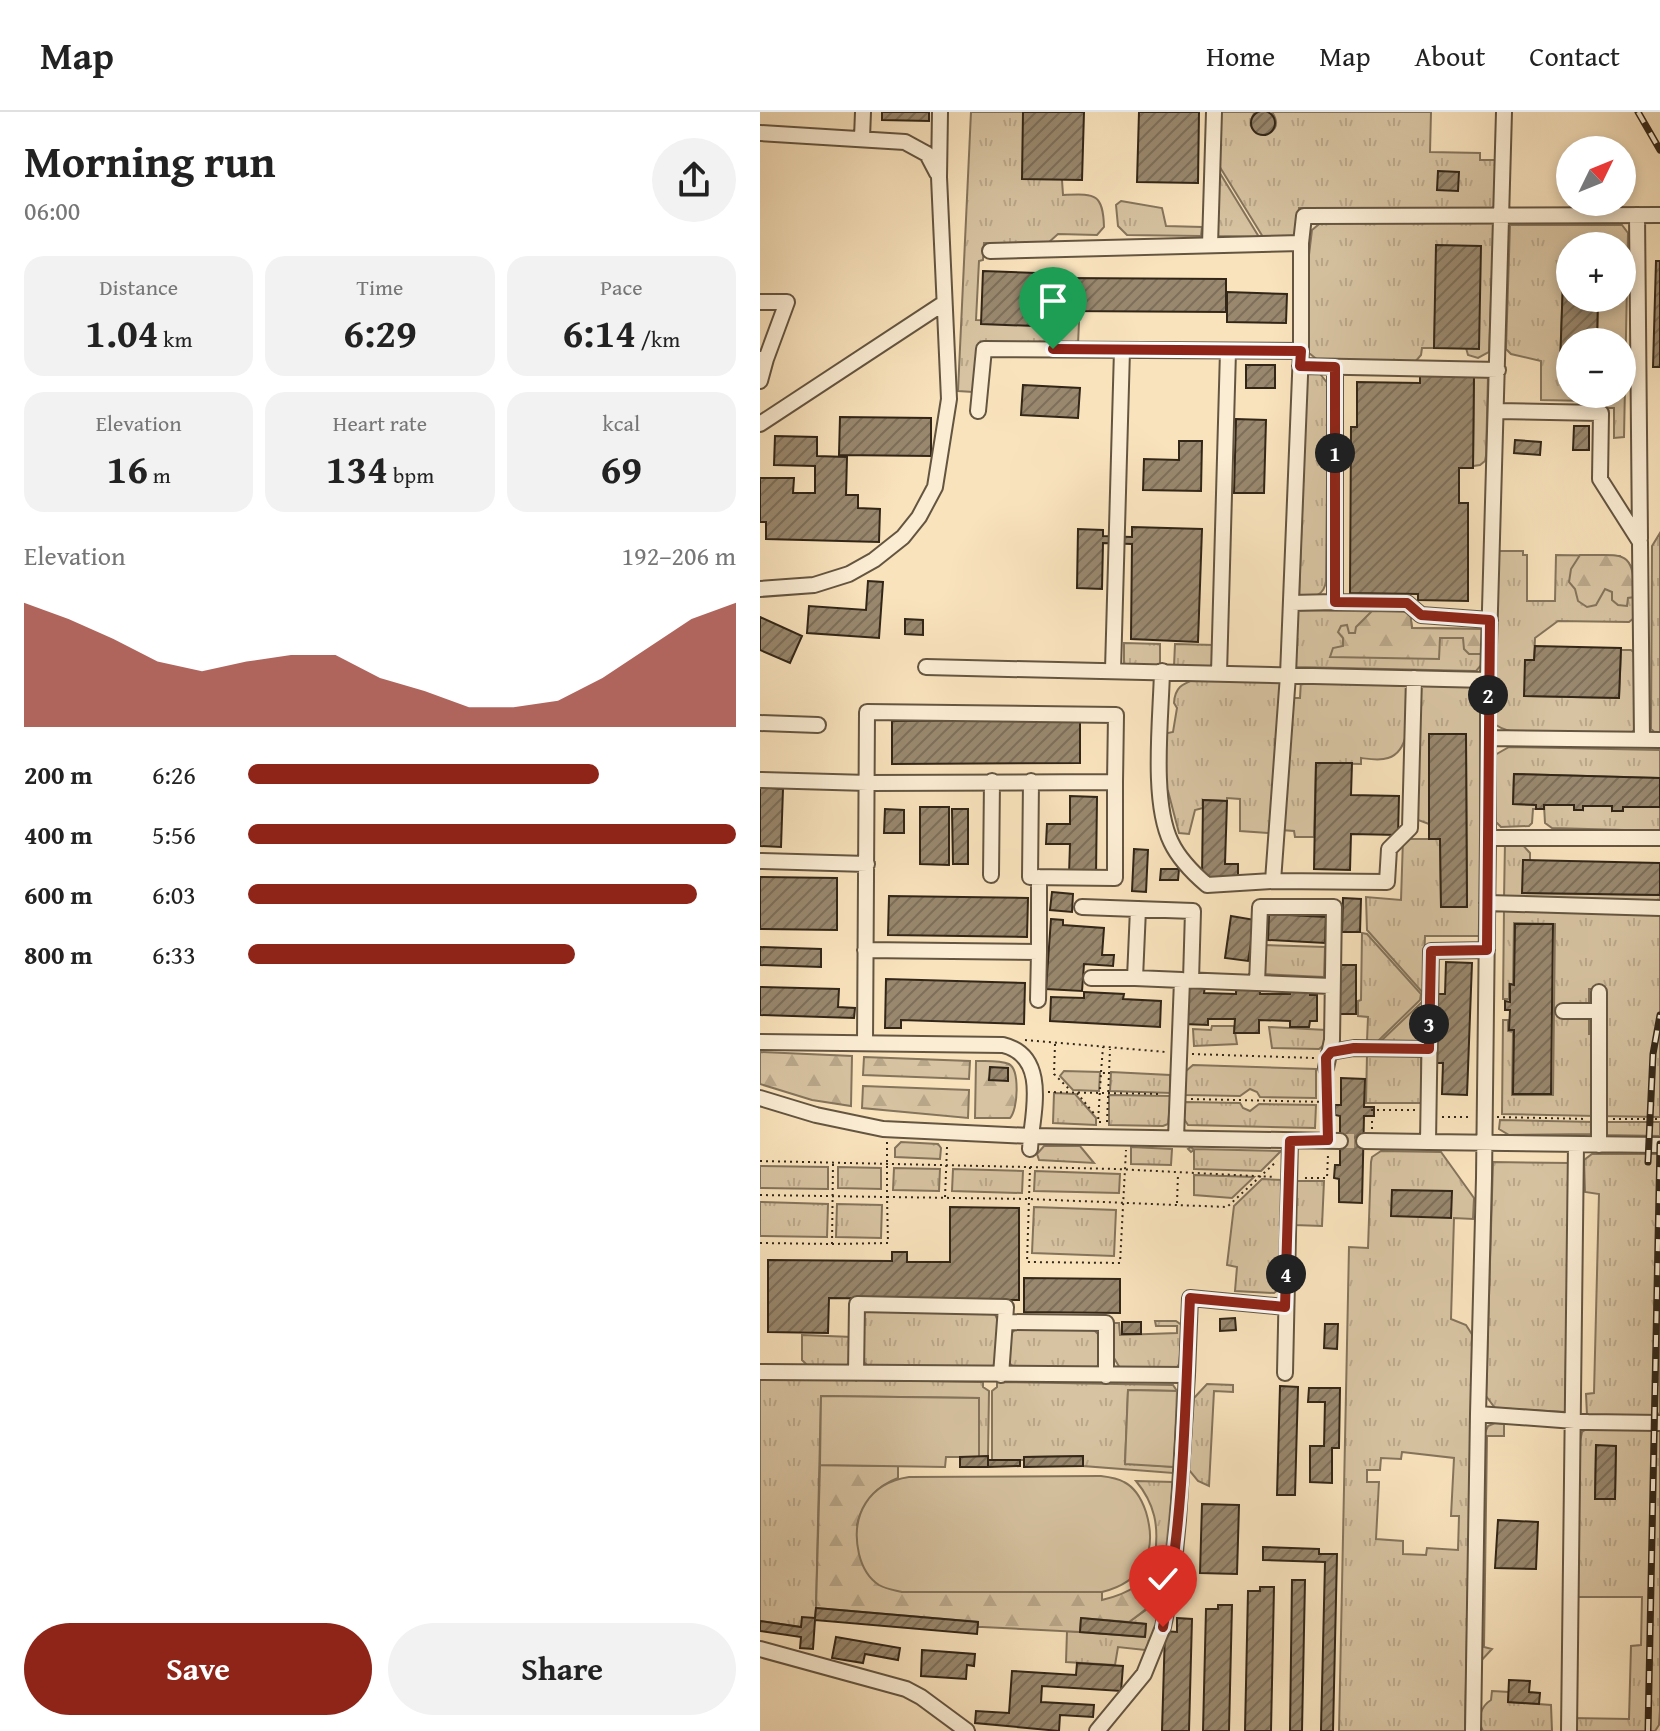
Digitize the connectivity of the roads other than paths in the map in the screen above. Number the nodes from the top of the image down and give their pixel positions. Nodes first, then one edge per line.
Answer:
1 (863, 112) edge
2 (940, 112) edge
3 (1214, 112) edge
4 (1504, 112) edge
5 (760, 133) edge
6 (862, 138) junction
7 (939, 177) junction
8 (1637, 215) junction
9 (1660, 215) edge
10 (1503, 216) junction
11 (1301, 243) junction
12 (1210, 245) junction
13 (990, 251) dead end
14 (760, 302) edge
15 (944, 303) junction
16 (1122, 350) junction
17 (1228, 351) junction
18 (1301, 358) junction
19 (763, 359) edge
20 (1335, 367) junction
21 (1498, 370) junction
22 (760, 381) edge
23 (978, 411) dead end
24 (1497, 411) junction
25 (760, 424) edge
26 (1640, 542) junction
27 (760, 589) edge
28 (1335, 602) junction
29 (1291, 603) junction
30 (1490, 620) junction
31 (926, 667) dead end
32 (1113, 670) junction
33 (1162, 671) junction
34 (1219, 673) junction
35 (1288, 675) junction
36 (1414, 678) junction
37 (1488, 680) junction
38 (760, 723) edge
39 (818, 725) dead end
40 (1488, 738) junction
41 (1642, 740) junction
42 (1660, 740) edge
43 (760, 780) edge
44 (992, 781) junction
45 (1031, 781) junction
46 (1115, 782) junction
47 (868, 783) junction
48 (1488, 838) junction
49 (1660, 838) edge
50 (760, 861) edge
51 (867, 864) junction
52 (991, 875) dead end
53 (1039, 877) junction
54 (1273, 881) junction
55 (1487, 903) junction
56 (1082, 907) dead end
57 (1660, 908) edge
58 (1138, 909) junction
59 (865, 950) junction
60 (1487, 950) junction
61 (1039, 952) junction
62 (1091, 978) dead end
63 (1135, 978) junction
64 (1186, 980) junction
65 (1257, 983) junction
66 (1331, 986) junction
67 (1599, 992) dead end
68 (1038, 1000) dead end
69 (1563, 1011) dead end
70 (1599, 1011) junction
71 (760, 1042) edge
72 (865, 1043) junction
73 (1429, 1049) junction
74 (760, 1098) edge
75 (1332, 1137) tunnel mouth
76 (1176, 1138) junction
77 (1368, 1142) tunnel mouth
78 (1428, 1142) junction
79 (1031, 1143) junction
80 (1290, 1145) junction
81 (1485, 1145) junction
82 (1576, 1145) junction
83 (1599, 1145) junction
84 (1660, 1145) edge
85 (1285, 1307) junction
86 (1005, 1322) junction
87 (760, 1372) edge
88 (856, 1373) junction
89 (1285, 1373) dead end
90 (1001, 1375) junction
91 (1187, 1375) junction
92 (1106, 1376) junction
93 (1478, 1414) junction
94 (1572, 1421) junction
95 (1660, 1423) edge
96 (760, 1649) edge
97 (967, 1731) edge
98 (1097, 1731) edge
99 (1473, 1731) edge
100 (1569, 1731) edge

1 - 6 street
2 - 7 street
3 - 12 street
4 - 10 street
5 - 6 street
6 - 7 street
7 - 15 street
8 - 9 street
8 - 10 street
8 - 26 street
10 - 11 street
10 - 21 street
11 - 12 street
11 - 18 street
12 - 13 street
14 - 19 street
15 - 25 street
15 - 27 street
16 - 17 street
16 - 23 street
16 - 32 street
17 - 18 street
17 - 34 street
18 - 20 street
18 - 29 street
19 - 22 street
20 - 21 street
20 - 28 street
21 - 24 street
24 - 26 street
24 - 30 street
26 - 41 street
28 - 29 street
28 - 30 street
29 - 35 street
30 - 37 street
31 - 32 street
32 - 33 street
33 - 34 street
33 - 54 street
34 - 35 street
35 - 36 street
35 - 54 street
36 - 37 street
36 - 54 street
37 - 40 street
38 - 39 street
40 - 41 street
40 - 48 street
41 - 42 street
43 - 47 street
44 - 45 street
44 - 47 street
44 - 52 street
45 - 46 street
45 - 53 street
46 - 47 street
46 - 53 street
47 - 51 street
48 - 49 street
48 - 55 street
50 - 51 street
51 - 59 street
53 - 61 street
55 - 57 street
55 - 60 street
56 - 58 street
58 - 63 street
58 - 64 street
59 - 61 street
59 - 72 street
60 - 73 street
60 - 81 street
61 - 68 street
62 - 63 street
63 - 64 street
64 - 65 street
64 - 76 street
65 - 66 street
65 - 66 street
66 - 73 street
67 - 70 street
69 - 70 street
70 - 83 street
71 - 72 street
72 - 79 street
73 - 78 street
74 - 79 street
75 - 80 street
76 - 79 street
76 - 80 street
77 - 78 street
78 - 81 street
80 - 85 street
81 - 82 street
81 - 93 street
82 - 83 street
82 - 94 street
83 - 84 street
85 - 89 street
85 - 91 street
86 - 88 street
86 - 90 street
86 - 92 street
87 - 88 street
88 - 90 street
90 - 92 street
91 - 92 street
91 - 98 street
93 - 94 street
93 - 99 street
94 - 95 street
94 - 100 street
96 - 97 street

